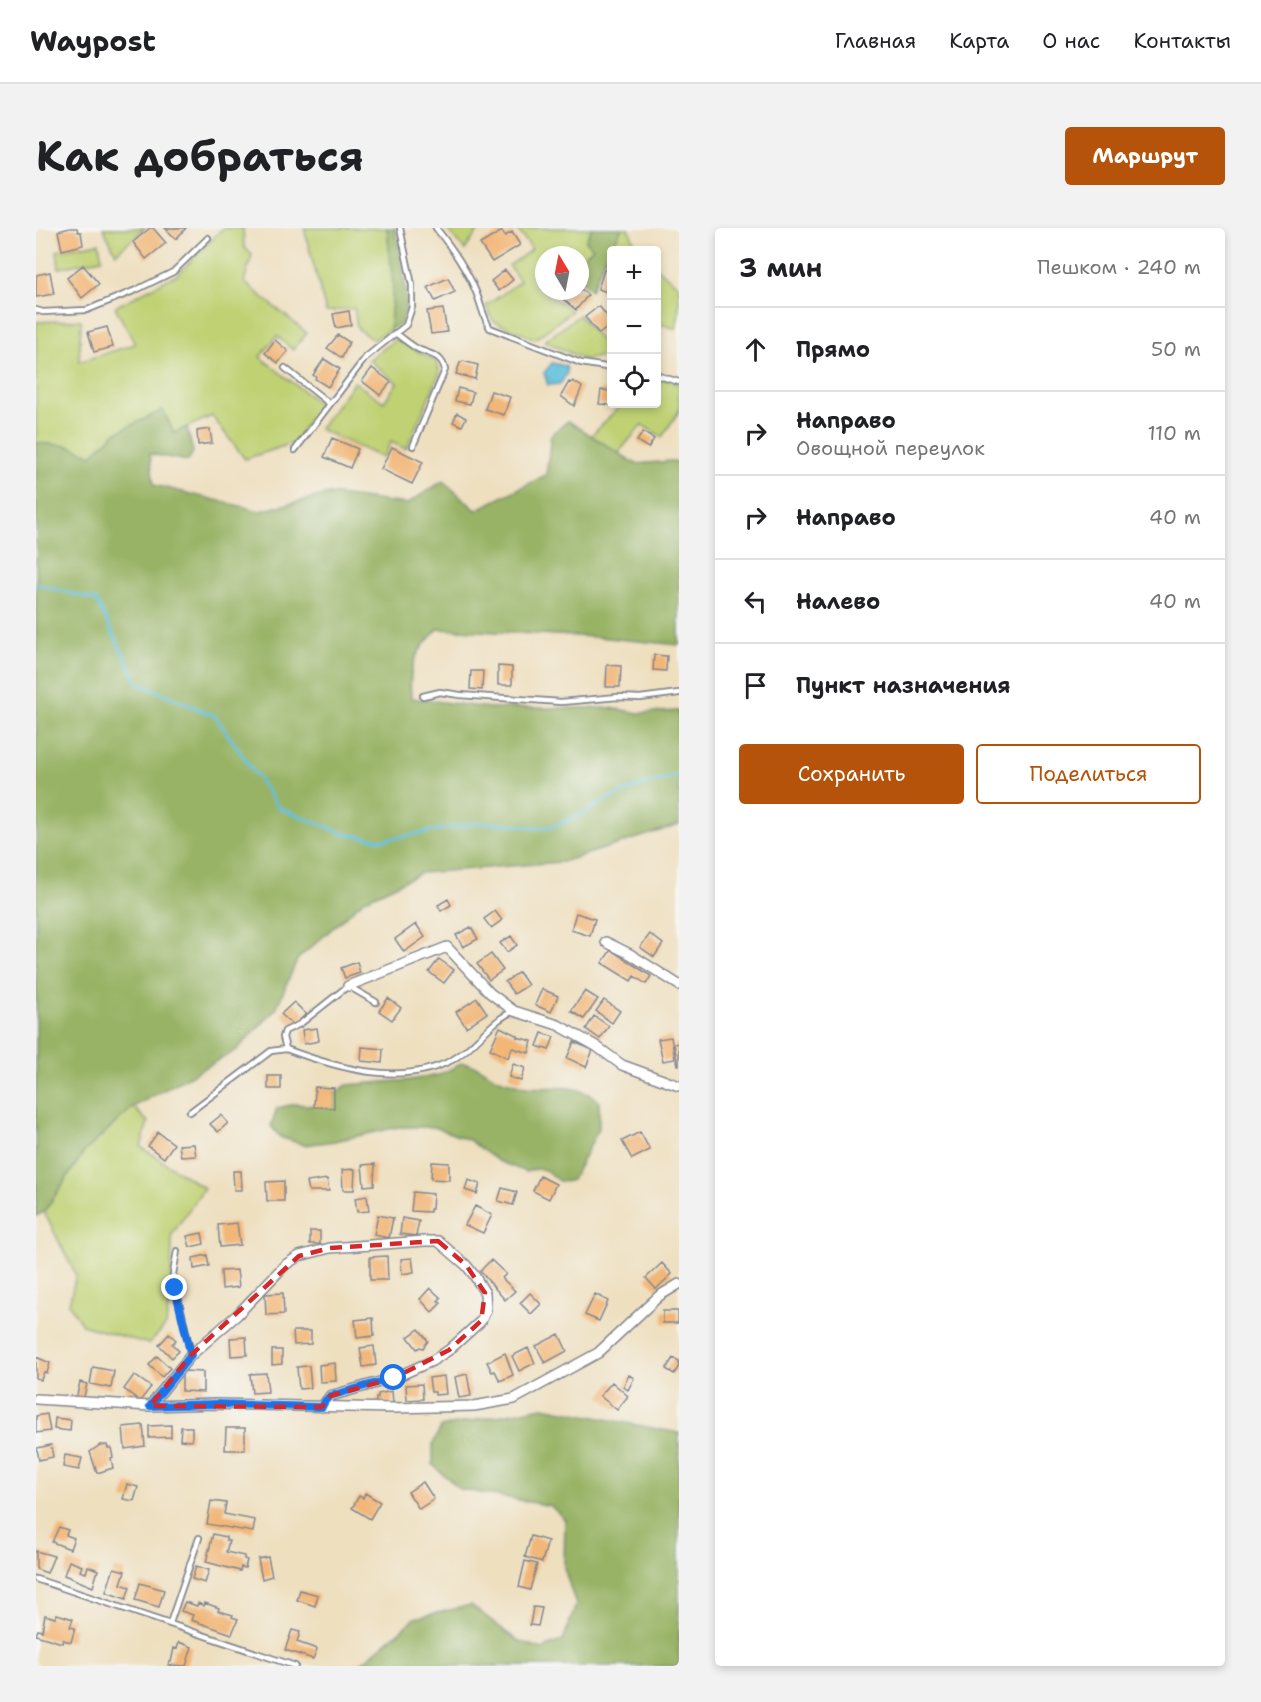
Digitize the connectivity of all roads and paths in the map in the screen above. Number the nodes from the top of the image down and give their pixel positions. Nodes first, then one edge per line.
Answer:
1 (400, 228) edge
2 (436, 228) edge
3 (208, 238) dead end
4 (36, 310) edge
5 (395, 333) junction
6 (607, 367) edge
7 (285, 368) dead end
8 (661, 376) edge
9 (679, 382) edge
10 (330, 404) junction
11 (413, 446) dead end
12 (295, 450) dead end
13 (679, 693) edge
14 (423, 696) dead end
15 (606, 942) dead end
16 (348, 986) junction
17 (679, 986) edge
18 (376, 1002) dead end
19 (514, 1011) junction
20 (286, 1048) junction
21 (679, 1086) edge
22 (190, 1112) dead end
23 (177, 1251) dead end
24 (679, 1284) edge
25 (191, 1355) junction
26 (36, 1399) edge
27 (150, 1406) junction
28 (322, 1407) junction
29 (199, 1538) dead end
30 (36, 1579) edge
31 (170, 1623) junction
32 (295, 1666) edge

1 - 5 lane
2 - 6 lane
3 - 4 lane
5 - 10 lane
5 - 11 lane
7 - 10 lane
8 - 9 lane
10 - 12 lane
13 - 14 lane
15 - 17 street
16 - 18 lane
16 - 19 street
16 - 20 lane
19 - 20 lane
19 - 21 street
20 - 22 lane
23 - 25 lane
24 - 28 street
25 - 27 street
25 - 28 street
26 - 27 street
27 - 28 street
29 - 31 lane
30 - 31 lane
31 - 32 lane

